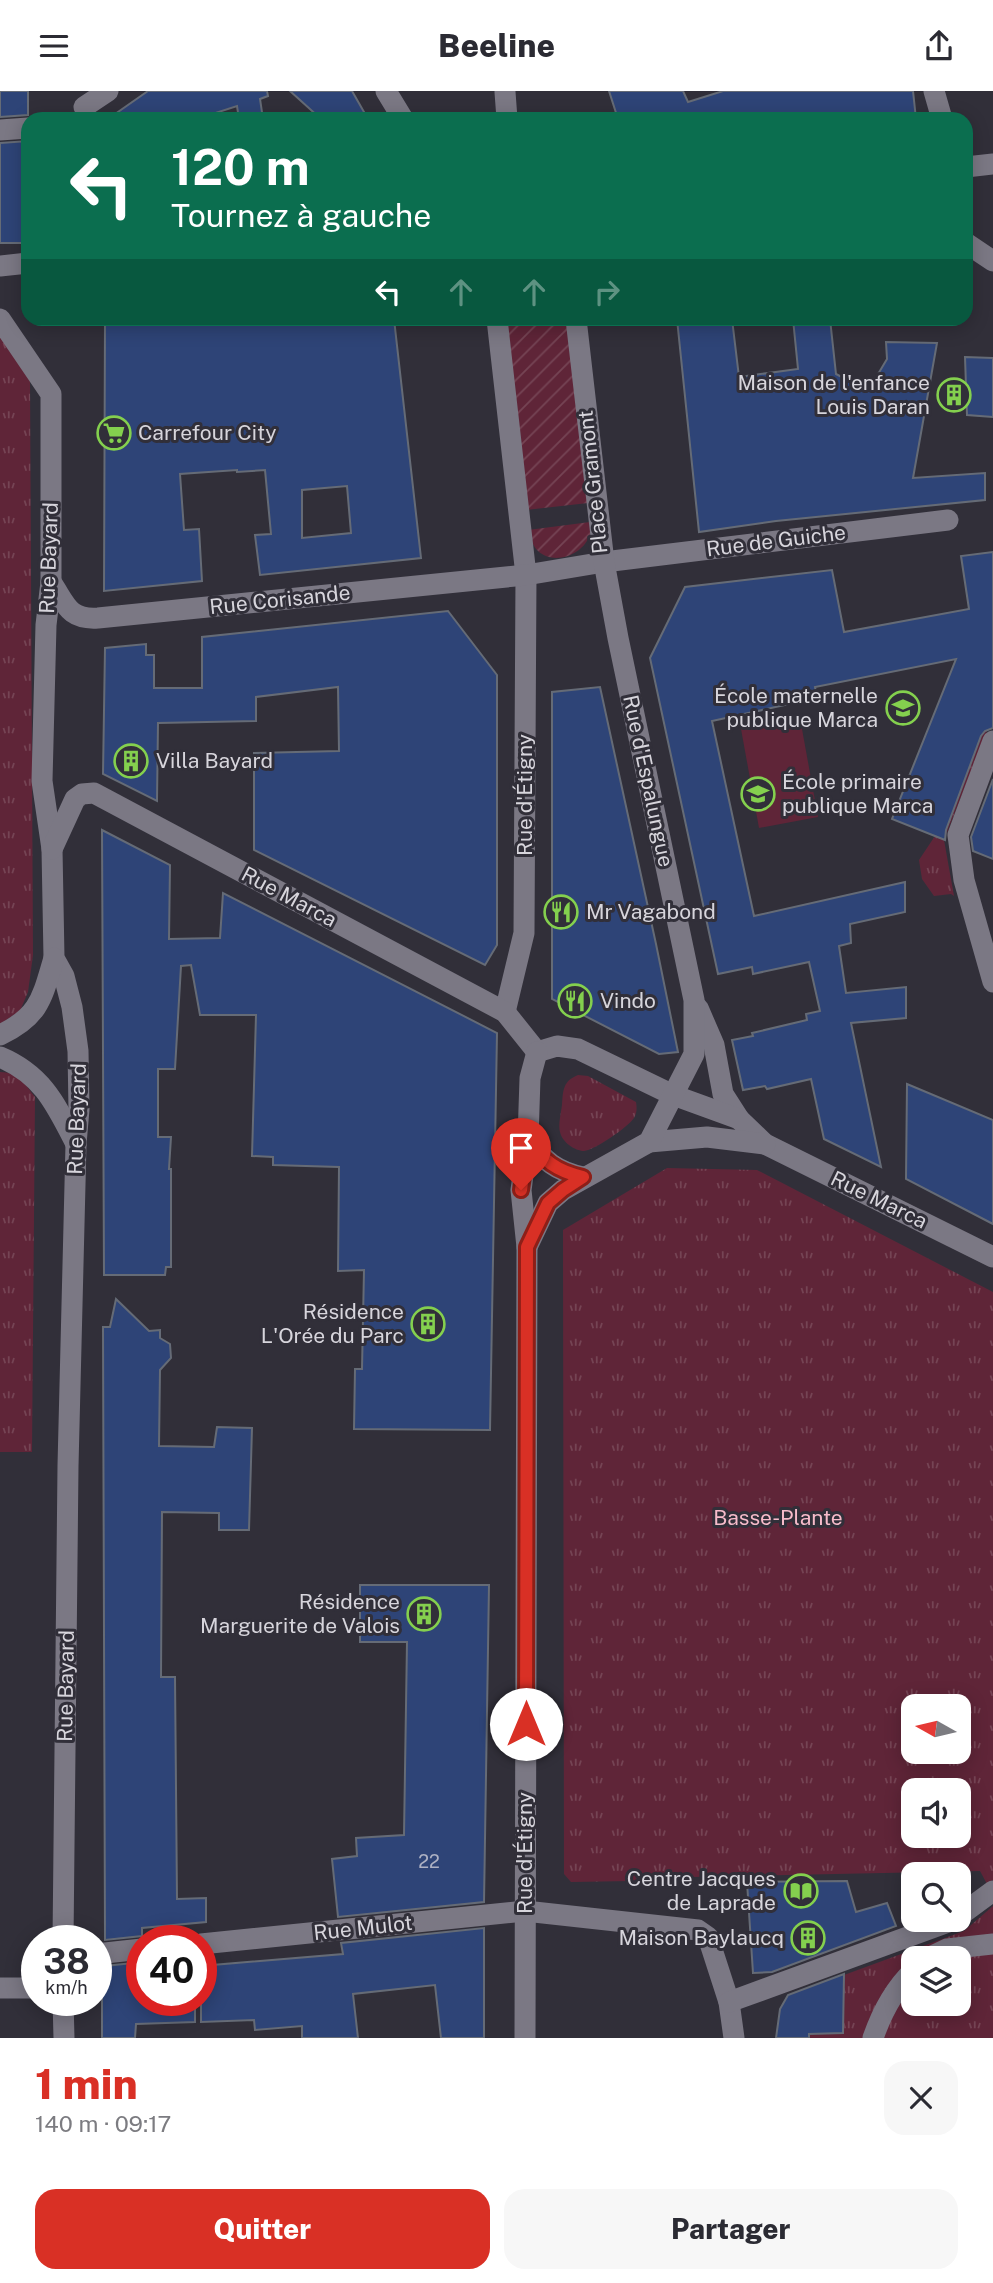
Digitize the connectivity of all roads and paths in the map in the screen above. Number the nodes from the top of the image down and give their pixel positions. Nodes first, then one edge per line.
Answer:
1 (108, 91) edge
2 (386, 91) edge
3 (505, 92) edge
4 (84, 106) edge
5 (399, 112) edge
6 (506, 112) edge
7 (21, 128) edge
8 (0, 130) edge
9 (993, 164) edge
10 (973, 166) edge
11 (973, 248) edge
12 (993, 261) edge
13 (21, 264) edge
14 (0, 266) edge
15 (0, 319) edge
16 (498, 326) edge
17 (577, 326) edge
18 (948, 520) dead end
19 (604, 562) junction
20 (526, 575) junction
21 (51, 582) junction
22 (993, 741) edge
23 (52, 849) junction
24 (54, 958) junction
25 (993, 982) edge
26 (694, 1000) junction
27 (505, 1012) junction
28 (0, 1035) edge
29 (537, 1052) junction
30 (0, 1057) edge
31 (673, 1095) junction
32 (739, 1119) junction
33 (528, 1139) junction
34 (649, 1142) junction
35 (76, 1144) junction
36 (765, 1144) junction
37 (583, 1177) junction
38 (527, 1247) junction
39 (993, 1257) edge
40 (993, 1891) edge
41 (971, 1907) edge
42 (525, 1911) junction
43 (63, 1925) edge
44 (921, 1932) edge
45 (217, 1942) edge
46 (993, 1944) edge
47 (971, 1946) edge
48 (901, 1983) edge
49 (0, 1988) edge
50 (21, 1988) edge
51 (730, 2002) junction
52 (63, 2016) edge
53 (64, 2038) edge
54 (525, 2038) edge
55 (734, 2038) edge
56 (873, 2038) edge

1 - 4 street
2 - 5 street
3 - 6 street
7 - 8 street
9 - 10 street
11 - 12 street
13 - 14 street
15 - 21 street, Rue Bayard
16 - 20 street
17 - 19 street, Place Gramont
18 - 19 street, Rue de Guiche
19 - 20 street, Place Gramont
19 - 26 street, Rue d'Espalungue
20 - 21 street, Rue Corisande
20 - 27 street, Rue d'Étigny
21 - 23 street, Rue Bayard
22 - 25 street
23 - 24 street, Rue Bayard
23 - 27 street, Rue Marca
24 - 28 street
24 - 35 street, Rue Bayard
26 - 31 street, Rue d'Espalungue
26 - 32 street, Rue d'Espalungue
27 - 29 street, Rue Marca
29 - 31 street
29 - 33 street
30 - 35 street
31 - 32 street, Rue Marca
31 - 34 street
32 - 36 street, Rue Marca
33 - 37 street
33 - 38 street, Rue d'Étigny
34 - 36 street, Rue Marca
34 - 37 street
35 - 43 street, Rue Bayard
36 - 39 street, Rue Marca
37 - 38 street, Rue d'Étigny
38 - 42 street, Rue d'Étigny
40 - 41 street
42 - 45 street, Rue Mulot
42 - 51 street, Rue Mulot
42 - 54 street, Rue d'Étigny
44 - 51 street
46 - 47 street
48 - 56 street
49 - 50 street
51 - 55 street, Rue Mulot
52 - 53 street

